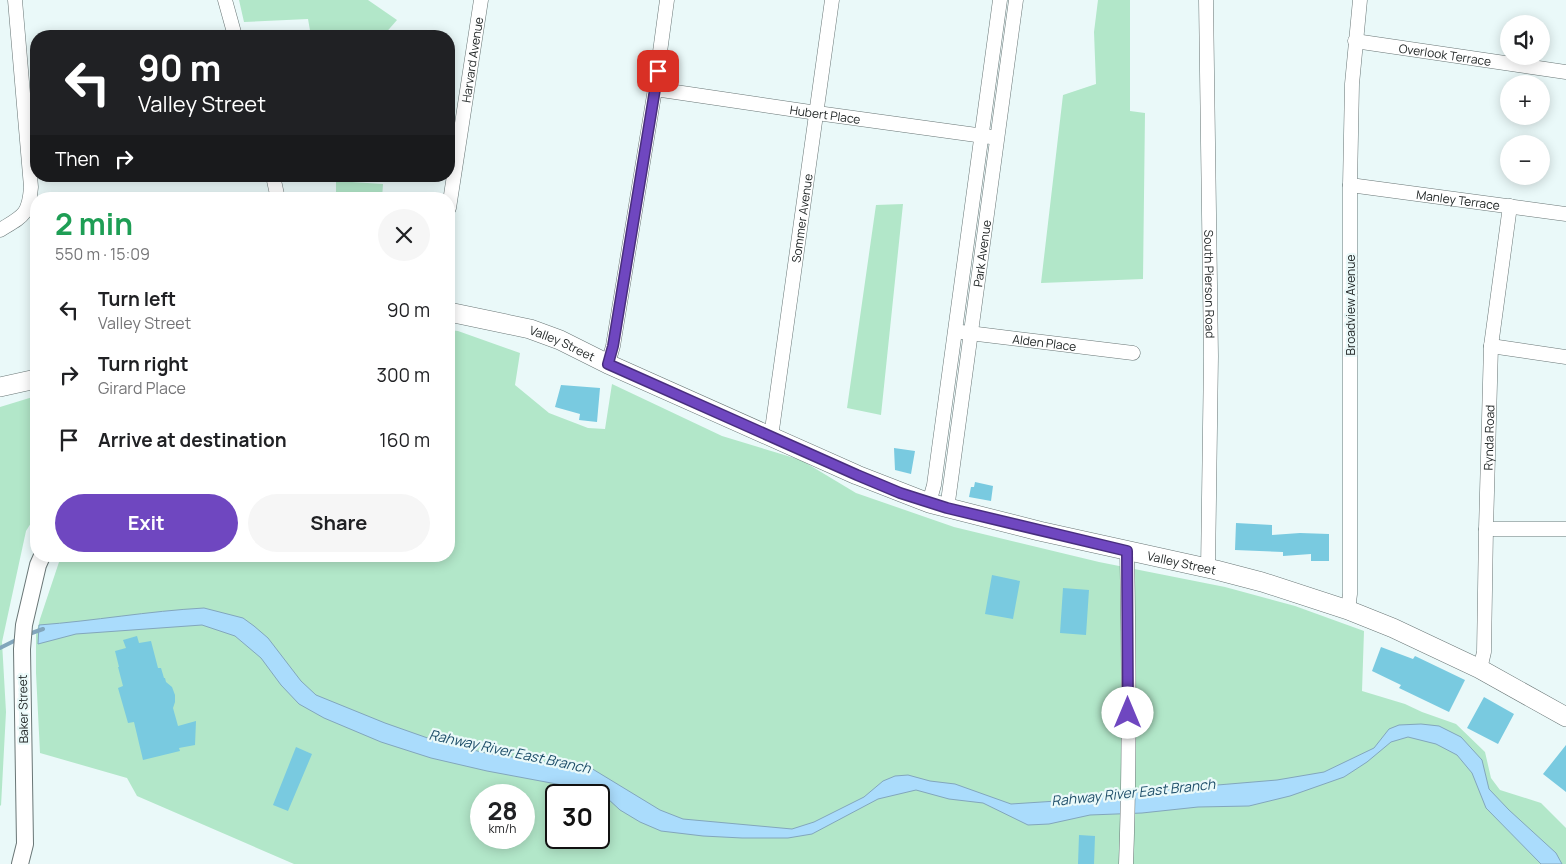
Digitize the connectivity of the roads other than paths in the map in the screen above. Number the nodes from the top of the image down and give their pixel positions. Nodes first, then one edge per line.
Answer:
1 (15, 0) edge
2 (226, 0) edge
3 (481, 0) edge
4 (667, 0) edge
5 (832, 0) edge
6 (1000, 0) edge
7 (1016, 0) edge
8 (1206, 0) edge
9 (1360, 0) edge
10 (234, 30) edge
11 (1355, 41) junction
12 (1566, 72) edge
13 (655, 89) junction
14 (817, 113) junction
15 (990, 137) junction
16 (455, 169) edge
17 (30, 175) edge
18 (1350, 184) junction
19 (30, 201) edge
20 (1510, 206) junction
21 (1566, 214) edge
22 (0, 230) edge
23 (455, 313) edge
24 (963, 332) junction
25 (1491, 346) junction
26 (1133, 353) dead end
27 (1566, 357) edge
28 (608, 364) junction
29 (30, 380) edge
30 (0, 387) edge
31 (771, 436) junction
32 (938, 506) junction
33 (1486, 529) junction
34 (1566, 529) edge
35 (1127, 551) junction
36 (39, 562) edge
37 (1208, 568) junction
38 (1348, 610) junction
39 (1480, 669) junction
40 (1566, 718) edge
41 (20, 864) edge
42 (1126, 864) edge

1 - 17 street
2 - 10 street
3 - 16 street, Harvard Avenue
4 - 13 street
5 - 14 street, Sommer Avenue
6 - 15 street, Park Avenue
7 - 15 street, Park Avenue
8 - 37 street, South Pierson Road
9 - 11 street, Broadview Avenue
11 - 12 street, Overlook Terrace
11 - 18 street, Broadview Avenue
13 - 14 street, Hubert Place
13 - 28 street
14 - 15 street, Hubert Place
14 - 31 street, Sommer Avenue
15 - 24 street, Park Avenue
18 - 20 street, Manley Terrace
18 - 38 street, Broadview Avenue
19 - 22 street
20 - 21 street, Manley Terrace
20 - 25 street, Rynda Road
23 - 28 main road, Valley Street
24 - 26 street, Alden Place
24 - 32 street, Park Avenue
25 - 27 street
25 - 33 street, Rynda Road
28 - 31 main road, Valley Street
29 - 30 main road
31 - 32 main road, Valley Street
32 - 35 main road, Valley Street
33 - 34 street
33 - 39 street, Rynda Road
35 - 37 main road, Valley Street
35 - 42 street
36 - 41 street, Baker Street
37 - 38 main road, Valley Street
38 - 39 main road, Valley Street
39 - 40 main road, Valley Street

